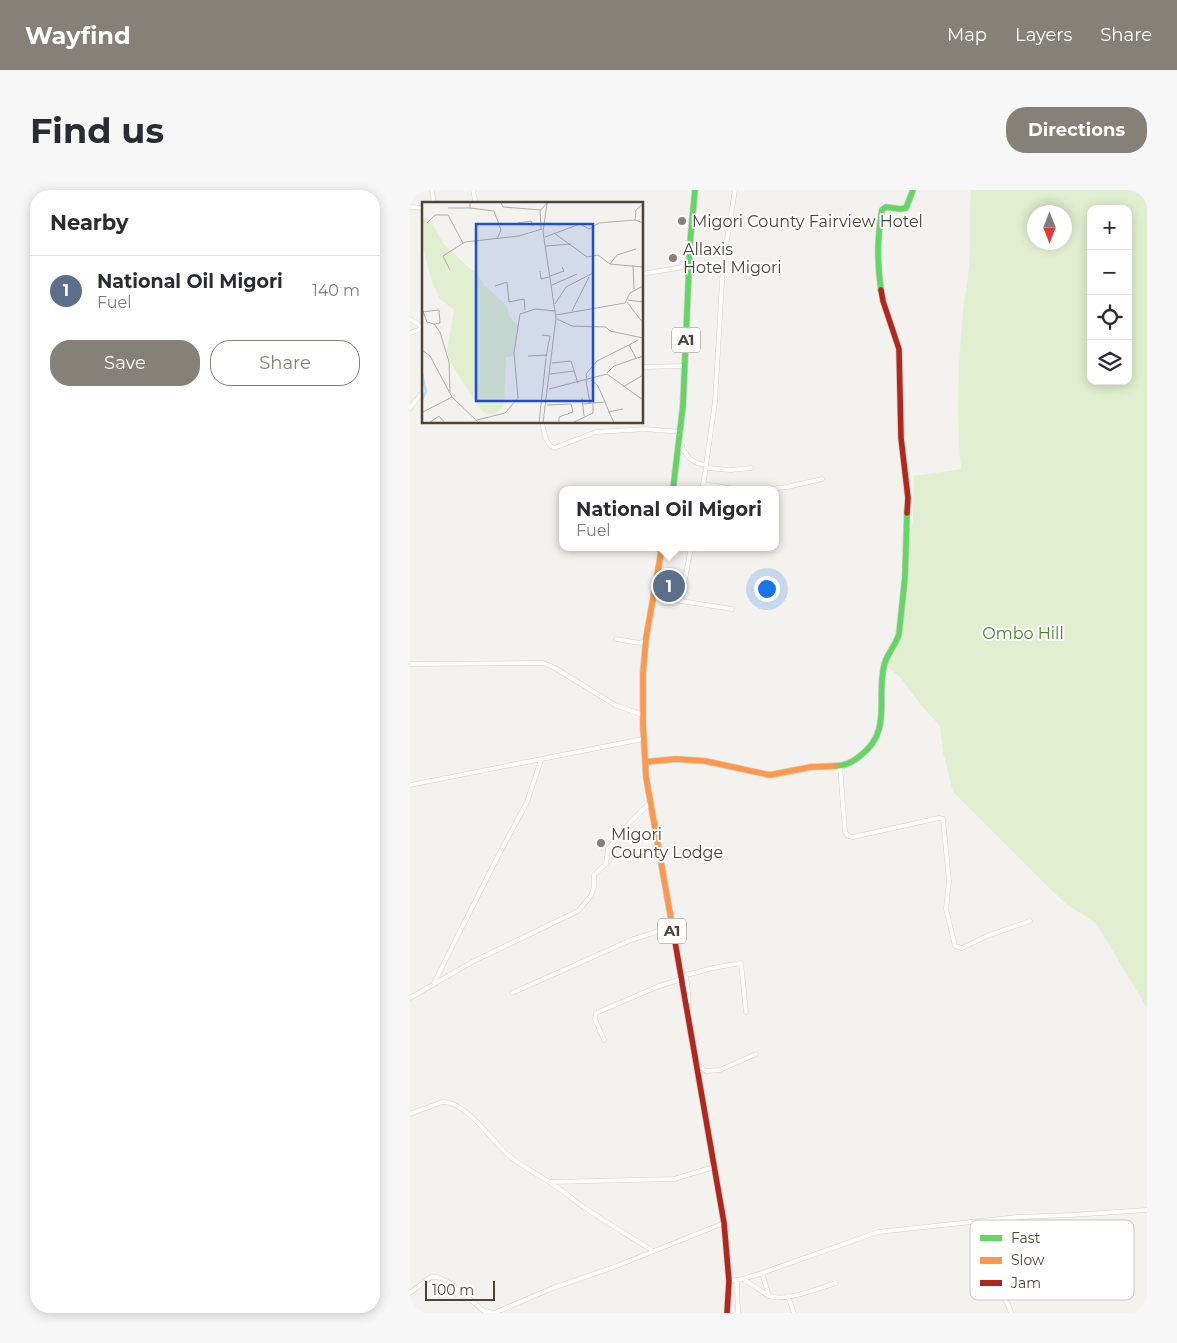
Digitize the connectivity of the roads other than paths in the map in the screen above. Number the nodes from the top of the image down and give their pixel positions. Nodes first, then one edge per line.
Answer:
1 (695, 190) edge
2 (735, 190) edge
3 (913, 190) edge
4 (689, 266) junction
5 (644, 274) edge
6 (410, 319) edge
7 (422, 327) edge
8 (422, 329) edge
9 (410, 333) edge
10 (684, 366) junction
11 (644, 367) edge
12 (422, 393) edge
13 (410, 408) edge
14 (542, 424) edge
15 (681, 432) junction
16 (680, 444) junction
17 (706, 467) junction
18 (751, 468) dead end
19 (822, 478) dead end
20 (703, 484) joint
21 (674, 486) edge
22 (716, 486) edge
23 (779, 488) edge
24 (661, 551) edge
25 (690, 551) edge
26 (653, 594) junction
27 (681, 600) junction
28 (732, 609) dead end
29 (616, 639) dead end
30 (646, 640) junction
31 (410, 664) edge
32 (642, 715) junction
33 (643, 739) junction
34 (541, 760) junction
35 (645, 762) junction
36 (840, 766) junction
37 (410, 785) edge
38 (650, 803) junction
39 (1030, 921) dead end
40 (671, 927) junction
41 (682, 979) junction
42 (433, 985) junction
43 (512, 993) dead end
44 (410, 998) edge
45 (746, 1012) dead end
46 (604, 1040) dead end
47 (756, 1054) dead end
48 (695, 1062) junction
49 (410, 1114) edge
50 (714, 1167) junction
51 (550, 1182) junction
52 (1147, 1210) edge
53 (1015, 1217) joint
54 (990, 1220) edge
55 (970, 1222) edge
56 (724, 1223) junction
57 (653, 1251) junction
58 (762, 1273) junction
59 (743, 1279) junction
60 (729, 1281) junction
61 (737, 1281) junction
62 (836, 1283) dead end
63 (410, 1293) edge
64 (769, 1296) junction
65 (788, 1296) junction
66 (1006, 1300) edge
67 (727, 1313) edge
68 (738, 1313) edge
69 (794, 1313) edge
70 (1011, 1313) edge

1 - 4 main road, A1
2 - 17 street
3 - 36 main road
4 - 5 street
4 - 10 main road, A1
6 - 7 street
8 - 9 street
10 - 11 street
10 - 15 main road, A1
12 - 13 street
14 - 15 street
15 - 16 main road, A1
16 - 17 street
16 - 21 main road, A1
17 - 18 street
17 - 20 street
19 - 23 street
20 - 22 street
24 - 26 main road, A1
25 - 27 street
26 - 27 street
26 - 30 main road, A1
27 - 28 street
29 - 30 street
30 - 32 main road, A1
31 - 32 street
32 - 33 main road, A1
33 - 34 street
33 - 35 main road, A1
34 - 37 street
34 - 42 street
35 - 36 main road
35 - 38 main road, A1
36 - 39 street
38 - 40 main road, A1
38 - 42 street
40 - 41 main road, A1
40 - 43 street
41 - 46 street
41 - 48 main road, A1
42 - 44 street
45 - 48 street
47 - 48 street
48 - 50 main road, A1
49 - 51 street
50 - 51 street
50 - 56 main road, A1
51 - 57 street
52 - 53 street
53 - 54 street
55 - 58 street
56 - 57 street
56 - 60 main road, A1
57 - 63 street
58 - 59 street
58 - 64 street
59 - 61 street
59 - 64 street
60 - 61 street
60 - 67 main road, A1
61 - 68 street
62 - 65 street
64 - 65 street
65 - 69 street
66 - 70 street

